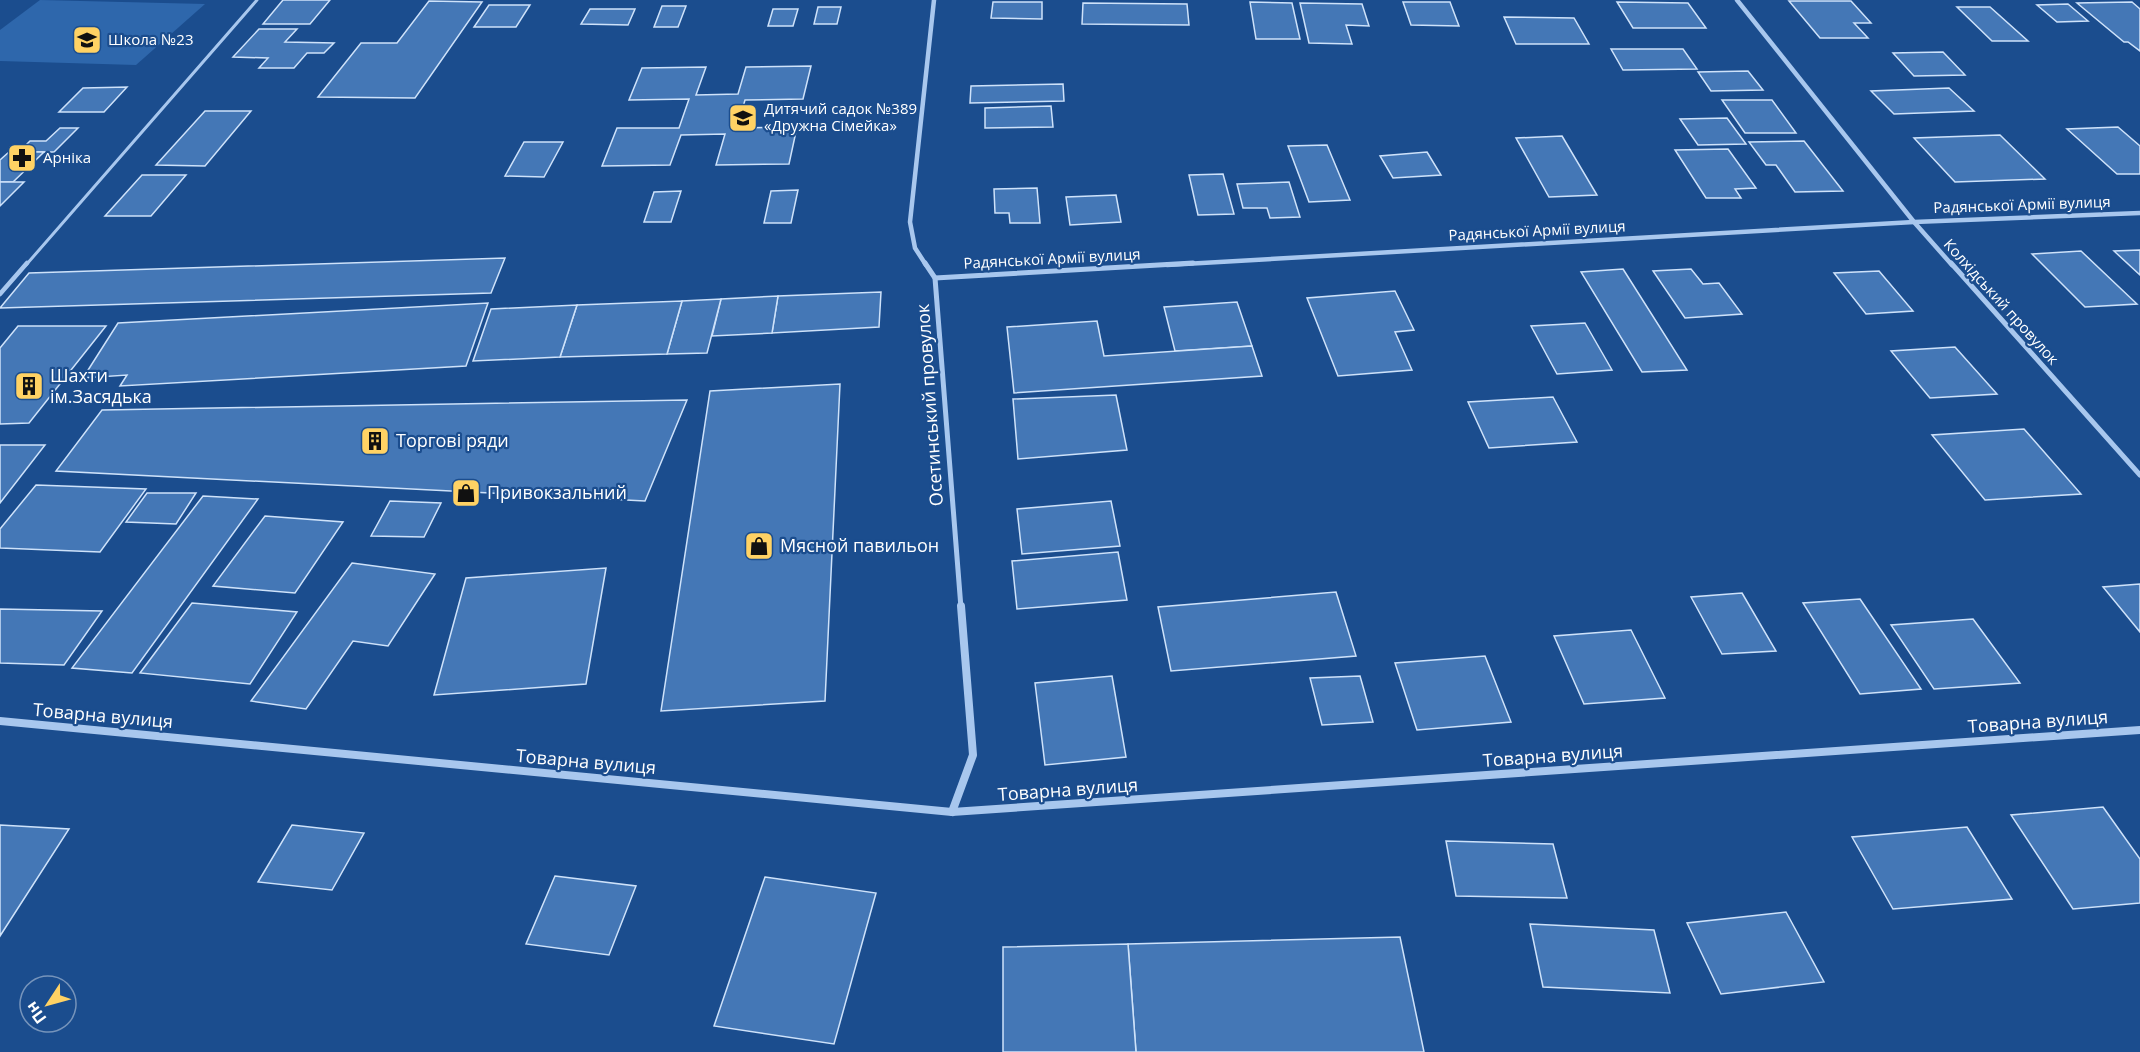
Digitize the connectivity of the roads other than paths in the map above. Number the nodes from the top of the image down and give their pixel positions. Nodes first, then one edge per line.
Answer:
1 (257, 0) edge
2 (934, 0) edge
3 (1737, 0) edge
4 (2140, 213) edge
5 (1914, 222) junction
6 (935, 278) junction
7 (0, 294) edge
8 (2140, 475) edge
9 (0, 721) edge
10 (2140, 730) edge
11 (952, 812) junction

1 - 7 lane
2 - 6 street, Осетинський провулок
3 - 5 street, Колхідський провулок
4 - 5 street, Радянської Армії вулиця
5 - 6 street, Радянської Армії вулиця
5 - 8 street, Колхідський провулок
6 - 11 street, Осетинський провулок
9 - 11 street, Товарна вулиця
10 - 11 street, Товарна вулиця

